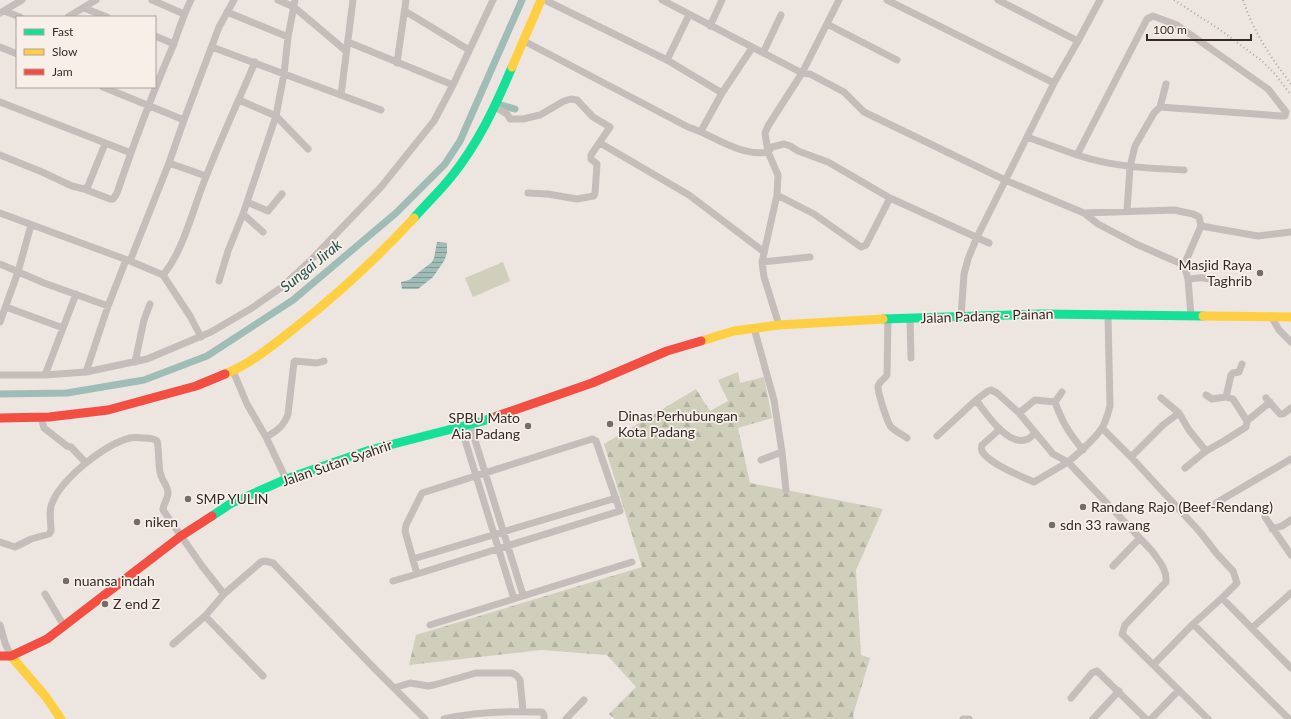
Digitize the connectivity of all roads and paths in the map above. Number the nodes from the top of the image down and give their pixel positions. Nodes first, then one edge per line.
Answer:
1 (22, 0) edge
2 (96, 0) edge
3 (152, 0) edge
4 (191, 0) edge
5 (234, 0) edge
6 (278, 0) edge
7 (353, 0) edge
8 (406, 0) edge
9 (494, 0) edge
10 (722, 0) edge
11 (839, 0) edge
12 (887, 0) edge
13 (998, 0) edge
14 (1100, 0) edge
15 (544, 1) edge
16 (666, 1) edge
17 (295, 3) edge
18 (84, 8) junction
19 (405, 11) junction
20 (2, 12) edge
21 (227, 12) junction
22 (184, 14) junction
23 (689, 15) junction
24 (781, 15) dead end
25 (16, 16) edge
26 (70, 16) edge
27 (105, 16) edge
28 (826, 24) junction
29 (710, 26) junction
30 (156, 36) edge
31 (288, 37) junction
32 (524, 41) junction
33 (1078, 41) junction
34 (348, 42) junction
35 (174, 44) junction
36 (212, 46) junction
37 (0, 47) edge
38 (752, 48) junction
39 (468, 50) junction
40 (346, 51) junction
41 (763, 53) junction
42 (16, 54) edge
43 (667, 60) junction
44 (897, 60) dead end
45 (255, 62) junction
46 (397, 63) junction
47 (158, 70) edge
48 (802, 73) junction
49 (284, 74) junction
50 (1054, 83) junction
51 (1166, 84) dead end
52 (453, 85) junction
53 (106, 88) edge
54 (153, 88) edge
55 (722, 93) junction
56 (340, 95) junction
57 (240, 100) junction
58 (0, 102) edge
59 (149, 105) junction
60 (495, 106) junction
61 (1160, 107) junction
62 (381, 110) dead end
63 (276, 116) junction
64 (184, 120) junction
65 (701, 131) junction
66 (1027, 137) junction
67 (600, 143) junction
68 (105, 144) junction
69 (308, 150) dead end
70 (768, 152) junction
71 (131, 153) junction
72 (0, 155) edge
73 (1077, 155) junction
74 (169, 163) junction
75 (1130, 167) junction
76 (1184, 170) dead end
77 (206, 176) junction
78 (1005, 180) junction
79 (84, 189) junction
80 (528, 193) dead end
81 (282, 194) dead end
82 (777, 195) junction
83 (890, 198) junction
84 (247, 202) junction
85 (1127, 211) junction
86 (0, 213) edge
87 (1084, 213) junction
88 (243, 214) junction
89 (30, 225) junction
90 (1201, 226) junction
91 (263, 232) dead end
92 (1291, 232) edge
93 (977, 237) junction
94 (989, 243) dead end
95 (764, 252) junction
96 (810, 256) dead end
97 (128, 260) junction
98 (762, 262) junction
99 (0, 264) edge
100 (1184, 265) junction
101 (18, 272) junction
102 (163, 275) junction
103 (1188, 279) junction
104 (1229, 279) dead end
105 (219, 281) dead end
106 (76, 294) junction
107 (150, 304) dead end
108 (108, 306) junction
109 (6, 307) junction
110 (1108, 315) junction
111 (961, 316) junction
112 (1191, 316) junction
113 (1271, 316) junction
114 (1291, 317) edge
115 (910, 318) junction
116 (888, 319) junction
117 (0, 322) edge
118 (779, 325) junction
119 (63, 328) junction
120 (754, 328) junction
121 (201, 337) junction
122 (1291, 342) edge
123 (685, 345) joint
124 (911, 358) dead end
125 (324, 361) dead end
126 (135, 362) junction
127 (1242, 364) dead end
128 (233, 371) junction
129 (86, 372) junction
130 (0, 375) edge
131 (45, 375) junction
132 (1062, 392) dead end
133 (1206, 395) dead end
134 (1226, 397) junction
135 (1161, 398) dead end
136 (976, 400) junction
137 (1055, 402) junction
138 (1291, 408) edge
139 (1018, 413) junction
140 (1180, 413) junction
141 (42, 417) junction
142 (0, 418) edge
143 (1247, 421) junction
144 (465, 425) junction
145 (1102, 428) junction
146 (1000, 429) junction
147 (1035, 433) junction
148 (937, 436) dead end
149 (266, 437) junction
150 (907, 438) dead end
151 (1083, 450) junction
152 (1206, 451) junction
153 (782, 452) junction
154 (1131, 457) junction
155 (1291, 459) edge
156 (761, 460) dead end
157 (1068, 462) junction
158 (86, 463) junction
159 (1185, 468) dead end
160 (485, 473) junction
161 (475, 476) junction
162 (286, 479) junction
163 (786, 490) dead end
164 (616, 498) junction
165 (1216, 503) dead end
166 (1265, 517) dead end
167 (1291, 520) edge
168 (1272, 529) junction
169 (503, 532) junction
170 (494, 535) junction
171 (181, 536) junction
172 (1140, 538) junction
173 (0, 542) edge
174 (507, 546) junction
175 (498, 549) junction
176 (1291, 555) edge
177 (413, 559) junction
178 (632, 562) dead end
179 (1113, 566) dead end
180 (417, 574) junction
181 (393, 581) dead end
182 (1291, 593) edge
183 (45, 594) dead end
184 (224, 594) junction
185 (523, 595) junction
186 (1222, 598) junction
187 (514, 599) junction
188 (204, 616) junction
189 (1194, 624) junction
190 (0, 625) edge
191 (64, 626) junction
192 (430, 626) dead end
193 (1252, 628) junction
194 (173, 644) dead end
195 (0, 656) edge
196 (11, 656) junction
197 (1154, 664) junction
198 (1291, 668) edge
199 (263, 676) dead end
200 (394, 688) junction
201 (1179, 690) junction
202 (1119, 691) junction
203 (1071, 698) dead end
204 (584, 700) dead end
205 (523, 711) junction
206 (60, 718) edge
207 (425, 719) edge
208 (444, 719) edge
209 (544, 719) edge
210 (566, 719) edge
211 (963, 719) edge
212 (969, 719) edge
213 (1093, 719) edge
214 (1146, 719) edge
215 (1151, 719) edge
216 (1208, 719) edge
217 (1289, 719) edge

1 - 20 street
2 - 18 street
3 - 22 street
4 - 22 street
5 - 21 street
6 - 17 street
7 - 34 street
8 - 19 street
9 - 39 street
10 - 29 street
11 - 28 street
12 - 50 street
13 - 33 street
14 - 33 street
15 - 32 main road
15 - 43 street
16 - 23 street
17 - 31 street
17 - 40 street
18 - 26 street
18 - 27 street
19 - 39 street
19 - 46 street
20 - 25 street
21 - 31 street
21 - 36 street
22 - 35 street
23 - 29 street
23 - 43 street
24 - 41 street
28 - 44 street
28 - 48 street
29 - 38 street
30 - 35 street
31 - 49 street
32 - 60 main road
32 - 65 street
33 - 50 street
34 - 40 street
34 - 46 street
35 - 47 street
36 - 45 street
36 - 64 street
37 - 42 street
38 - 41 street
38 - 55 street
39 - 52 street
40 - 56 street
41 - 48 street
43 - 55 street
45 - 49 street
45 - 57 street
46 - 52 street
48 - 70 street
48 - 78 street
49 - 56 street
49 - 63 street
50 - 66 street
51 - 61 street
52 - 121 street
53 - 59 street
54 - 59 street
55 - 65 street
56 - 62 street
57 - 63 street
57 - 77 street
58 - 68 street
59 - 64 street
59 - 71 street
60 - 67 street
60 - 128 main road
61 - 73 street
61 - 75 street
63 - 69 street
63 - 84 street
64 - 74 street
65 - 70 street
66 - 73 street
66 - 78 street
67 - 80 street
67 - 95 street
68 - 71 street
68 - 79 street
70 - 82 street
70 - 83 street
71 - 79 street
72 - 79 street
73 - 75 street
74 - 77 street
74 - 97 street
75 - 76 street
75 - 85 street
77 - 102 street
78 - 87 street
78 - 93 street
81 - 84 street
82 - 83 street
82 - 95 street
83 - 93 street
84 - 88 street
85 - 87 street
85 - 90 street
86 - 89 street
87 - 100 street
88 - 91 street
88 - 105 street
89 - 97 street
89 - 101 street
90 - 92 street
90 - 100 street
93 - 94 street
93 - 111 street
95 - 98 street
96 - 98 street
97 - 102 street
97 - 108 street
98 - 118 street
99 - 101 street
100 - 103 street
101 - 106 street
101 - 109 street
102 - 121 street
103 - 104 street
103 - 112 street
106 - 108 street
106 - 119 street
107 - 126 street
108 - 129 street
109 - 117 street
109 - 119 street
110 - 111 main road, Jalan Padang - Painan
110 - 112 main road, Jalan Padang - Painan
110 - 145 street
111 - 115 main road, Jalan Padang - Painan
112 - 113 main road, Jalan Padang - Painan
113 - 114 main road, Jalan Padang - Painan
113 - 122 street
115 - 116 main road, Jalan Padang - Painan
115 - 124 street
116 - 118 main road, Jalan Padang - Painan
116 - 150 street
118 - 120 main road, Jalan Padang - Painan
119 - 131 street
120 - 123 main road, Jalan Padang - Painan
120 - 153 street
121 - 126 street
123 - 144 main road, Jalan Sutan Syahrir
125 - 149 street
126 - 129 street
127 - 134 street
128 - 141 main road
128 - 149 street
129 - 131 street
130 - 131 street
132 - 137 street
133 - 134 street
134 - 143 street
135 - 140 street
136 - 139 street
136 - 146 street
136 - 148 street
137 - 139 street
137 - 151 street
138 - 143 street
139 - 147 street
140 - 152 street
140 - 154 street
141 - 142 main road
141 - 158 street
143 - 152 street
144 - 160 street
144 - 161 street
144 - 162 main road, Jalan Sutan Syahrir
145 - 151 street
145 - 154 street
146 - 147 street
146 - 157 street
147 - 157 street
149 - 162 street
151 - 157 street
152 - 159 street
153 - 156 street
153 - 163 street
154 - 186 street
155 - 165 street
157 - 172 street
158 - 171 street
158 - 173 street
160 - 161 street
160 - 164 street
160 - 169 street
161 - 170 street
161 - 177 street
162 - 171 main road, Jalan Sutan Syahrir
164 - 169 street
164 - 174 street
166 - 168 street
167 - 168 street
168 - 176 street
169 - 170 street
169 - 174 street
170 - 175 street
170 - 177 street
171 - 184 street
171 - 191 main road, Jalan Sutan Syahrir
172 - 179 street
172 - 197 street
174 - 175 street
174 - 185 street
175 - 180 street
175 - 187 street
177 - 180 street
178 - 185 street
180 - 181 street
182 - 193 street
183 - 191 street
184 - 188 street
184 - 200 street
185 - 187 street
186 - 189 street
186 - 193 street
187 - 192 street
188 - 194 street
188 - 199 street
189 - 197 street
189 - 217 street
190 - 196 street
191 - 196 main road, Jalan Sutan Syahrir
193 - 198 street
195 - 196 main road, Jalan Sutan Syahrir
196 - 206 main road
197 - 201 street
200 - 205 street
200 - 207 street
201 - 215 street
201 - 216 street
202 - 203 street
202 - 213 street
202 - 214 street
204 - 210 street
205 - 208 street
205 - 209 street
211 - 212 street

